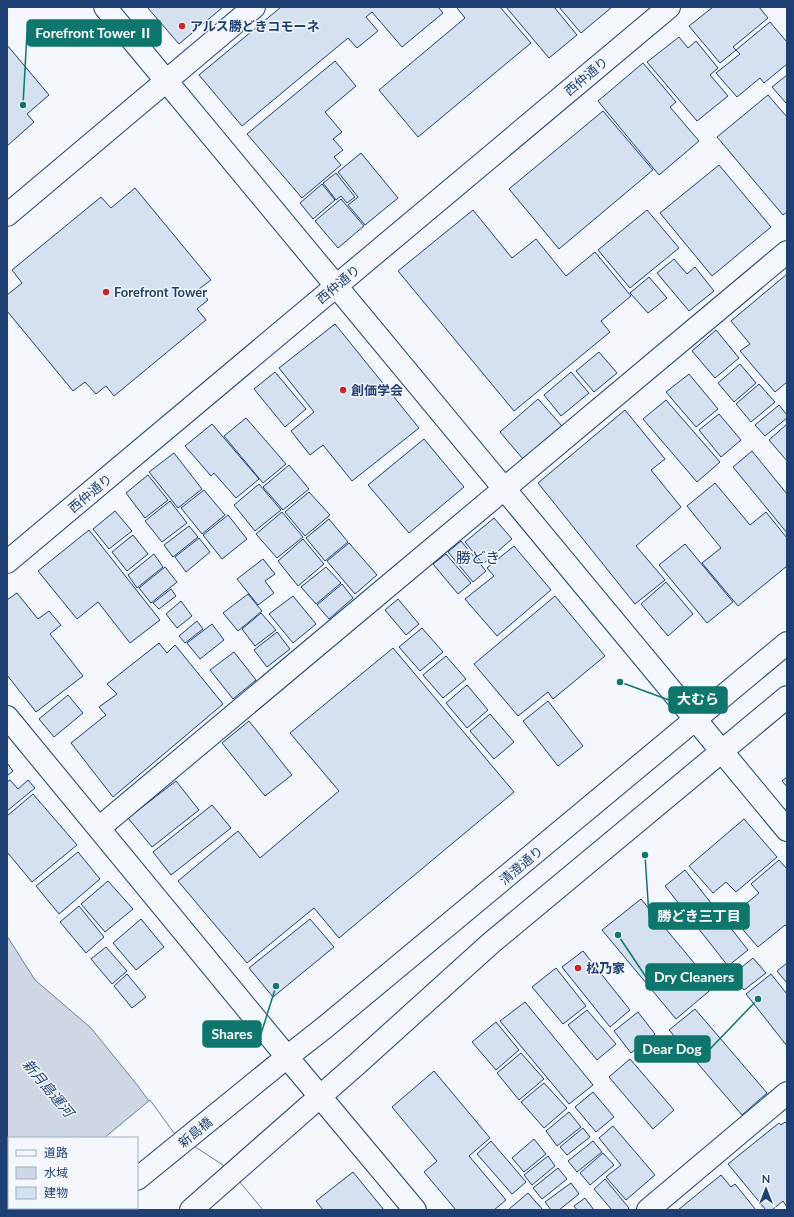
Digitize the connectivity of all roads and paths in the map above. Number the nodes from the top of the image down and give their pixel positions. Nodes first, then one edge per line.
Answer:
1 (105, 7) edge
2 (254, 7) edge
3 (669, 7) edge
4 (167, 81) junction
5 (7, 215) edge
6 (787, 252) edge
7 (336, 286) junction
8 (504, 489) junction
9 (7, 562) edge
10 (787, 643) edge
11 (787, 697) edge
12 (7, 717) edge
13 (696, 720) junction
14 (722, 751) junction
15 (99, 828) junction
16 (787, 830) edge
17 (286, 1057) junction
18 (253, 1085) joint
19 (787, 1093) edge
20 (320, 1096) junction
21 (138, 1178) edge
22 (191, 1210) edge
23 (415, 1210) edge
24 (648, 1210) edge

1 - 4 street
2 - 4 street
3 - 7 street, 西仲通り
4 - 5 street
4 - 7 street
6 - 8 street
7 - 8 street
7 - 9 street, 西仲通り
8 - 13 street
8 - 15 street
10 - 13 street, 清澄通り
11 - 14 street
12 - 15 street
13 - 14 street
13 - 17 street, 清澄通り
14 - 16 street
14 - 20 street
15 - 17 street
17 - 18 street, 清澄通り
17 - 20 street
18 - 21 street, 新島橋
19 - 24 street
20 - 22 street
20 - 23 street

